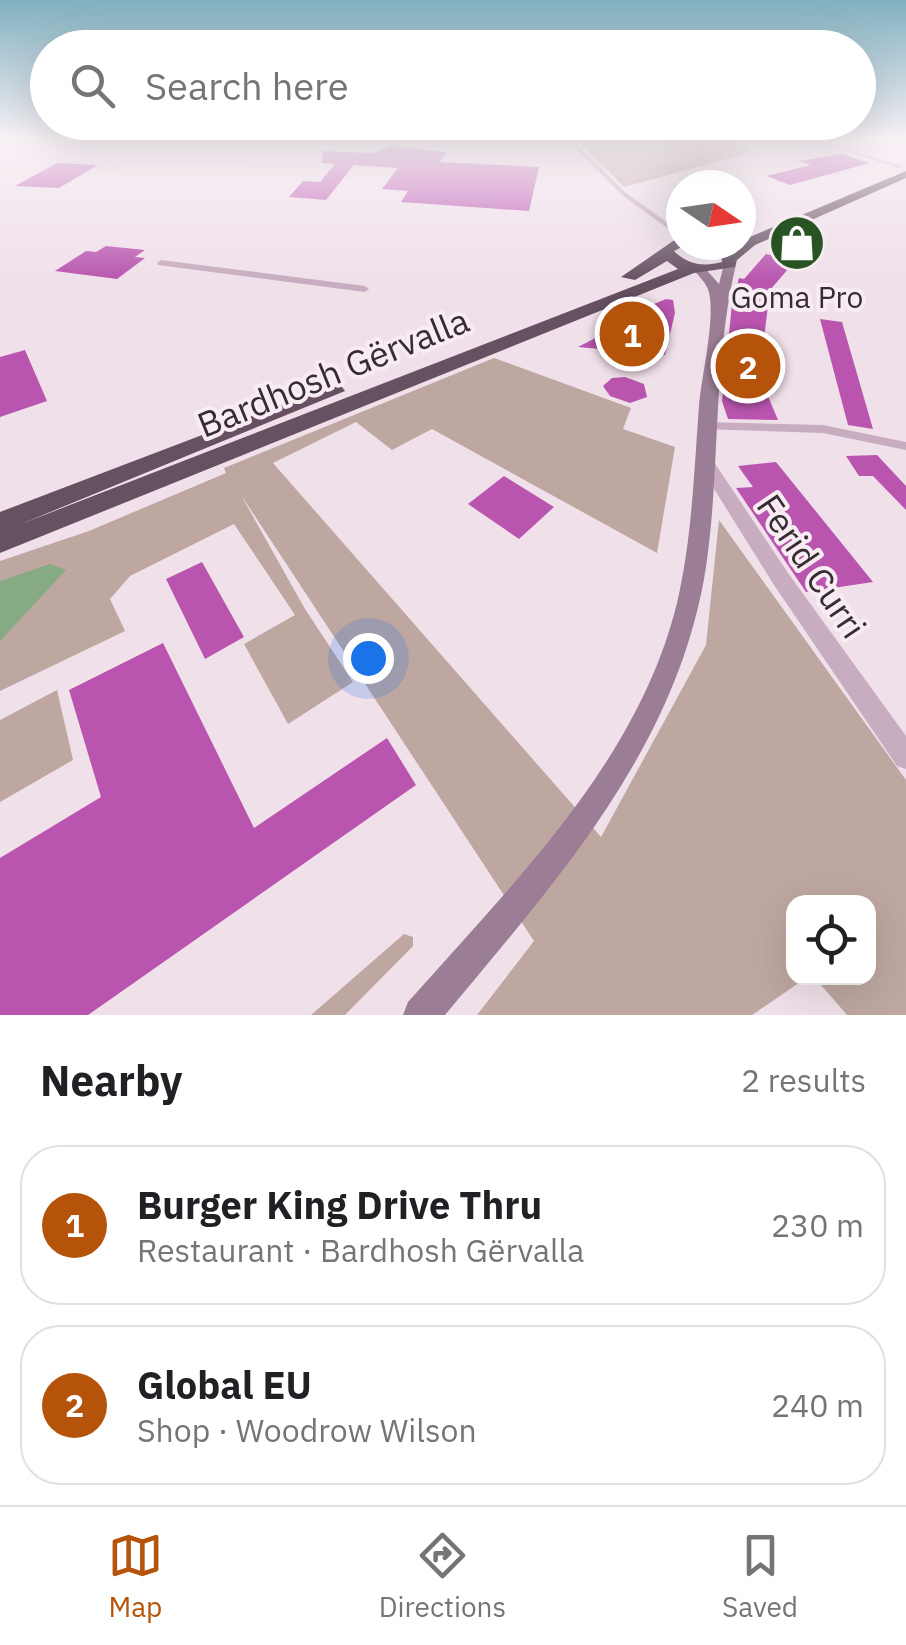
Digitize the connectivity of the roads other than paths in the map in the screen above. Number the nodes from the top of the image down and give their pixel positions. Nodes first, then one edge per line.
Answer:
1 (616, 186) edge
2 (860, 186) edge
3 (867, 186) edge
4 (756, 228) edge
5 (666, 234) edge
6 (666, 249) edge
7 (690, 260) edge
8 (731, 261) junction
9 (161, 263) dead end
10 (696, 268) junction
11 (365, 289) dead end
12 (718, 304) junction
13 (704, 426) junction
14 (906, 446) edge
15 (703, 457) junction
16 (0, 522) edge
17 (0, 543) edge
18 (906, 757) edge
19 (420, 1015) edge

1 - 5 street
2 - 4 highway
3 - 8 highway
6 - 16 highway, Bardhosh Gërvalla
7 - 10 highway
8 - 10 highway, Bardhosh Gërvalla
8 - 12 main road
9 - 11 street
10 - 12 main road
10 - 17 highway, Bardhosh Gërvalla
12 - 13 main road
13 - 14 street
13 - 15 main road
15 - 18 street, Ferid Curri
15 - 19 main road

